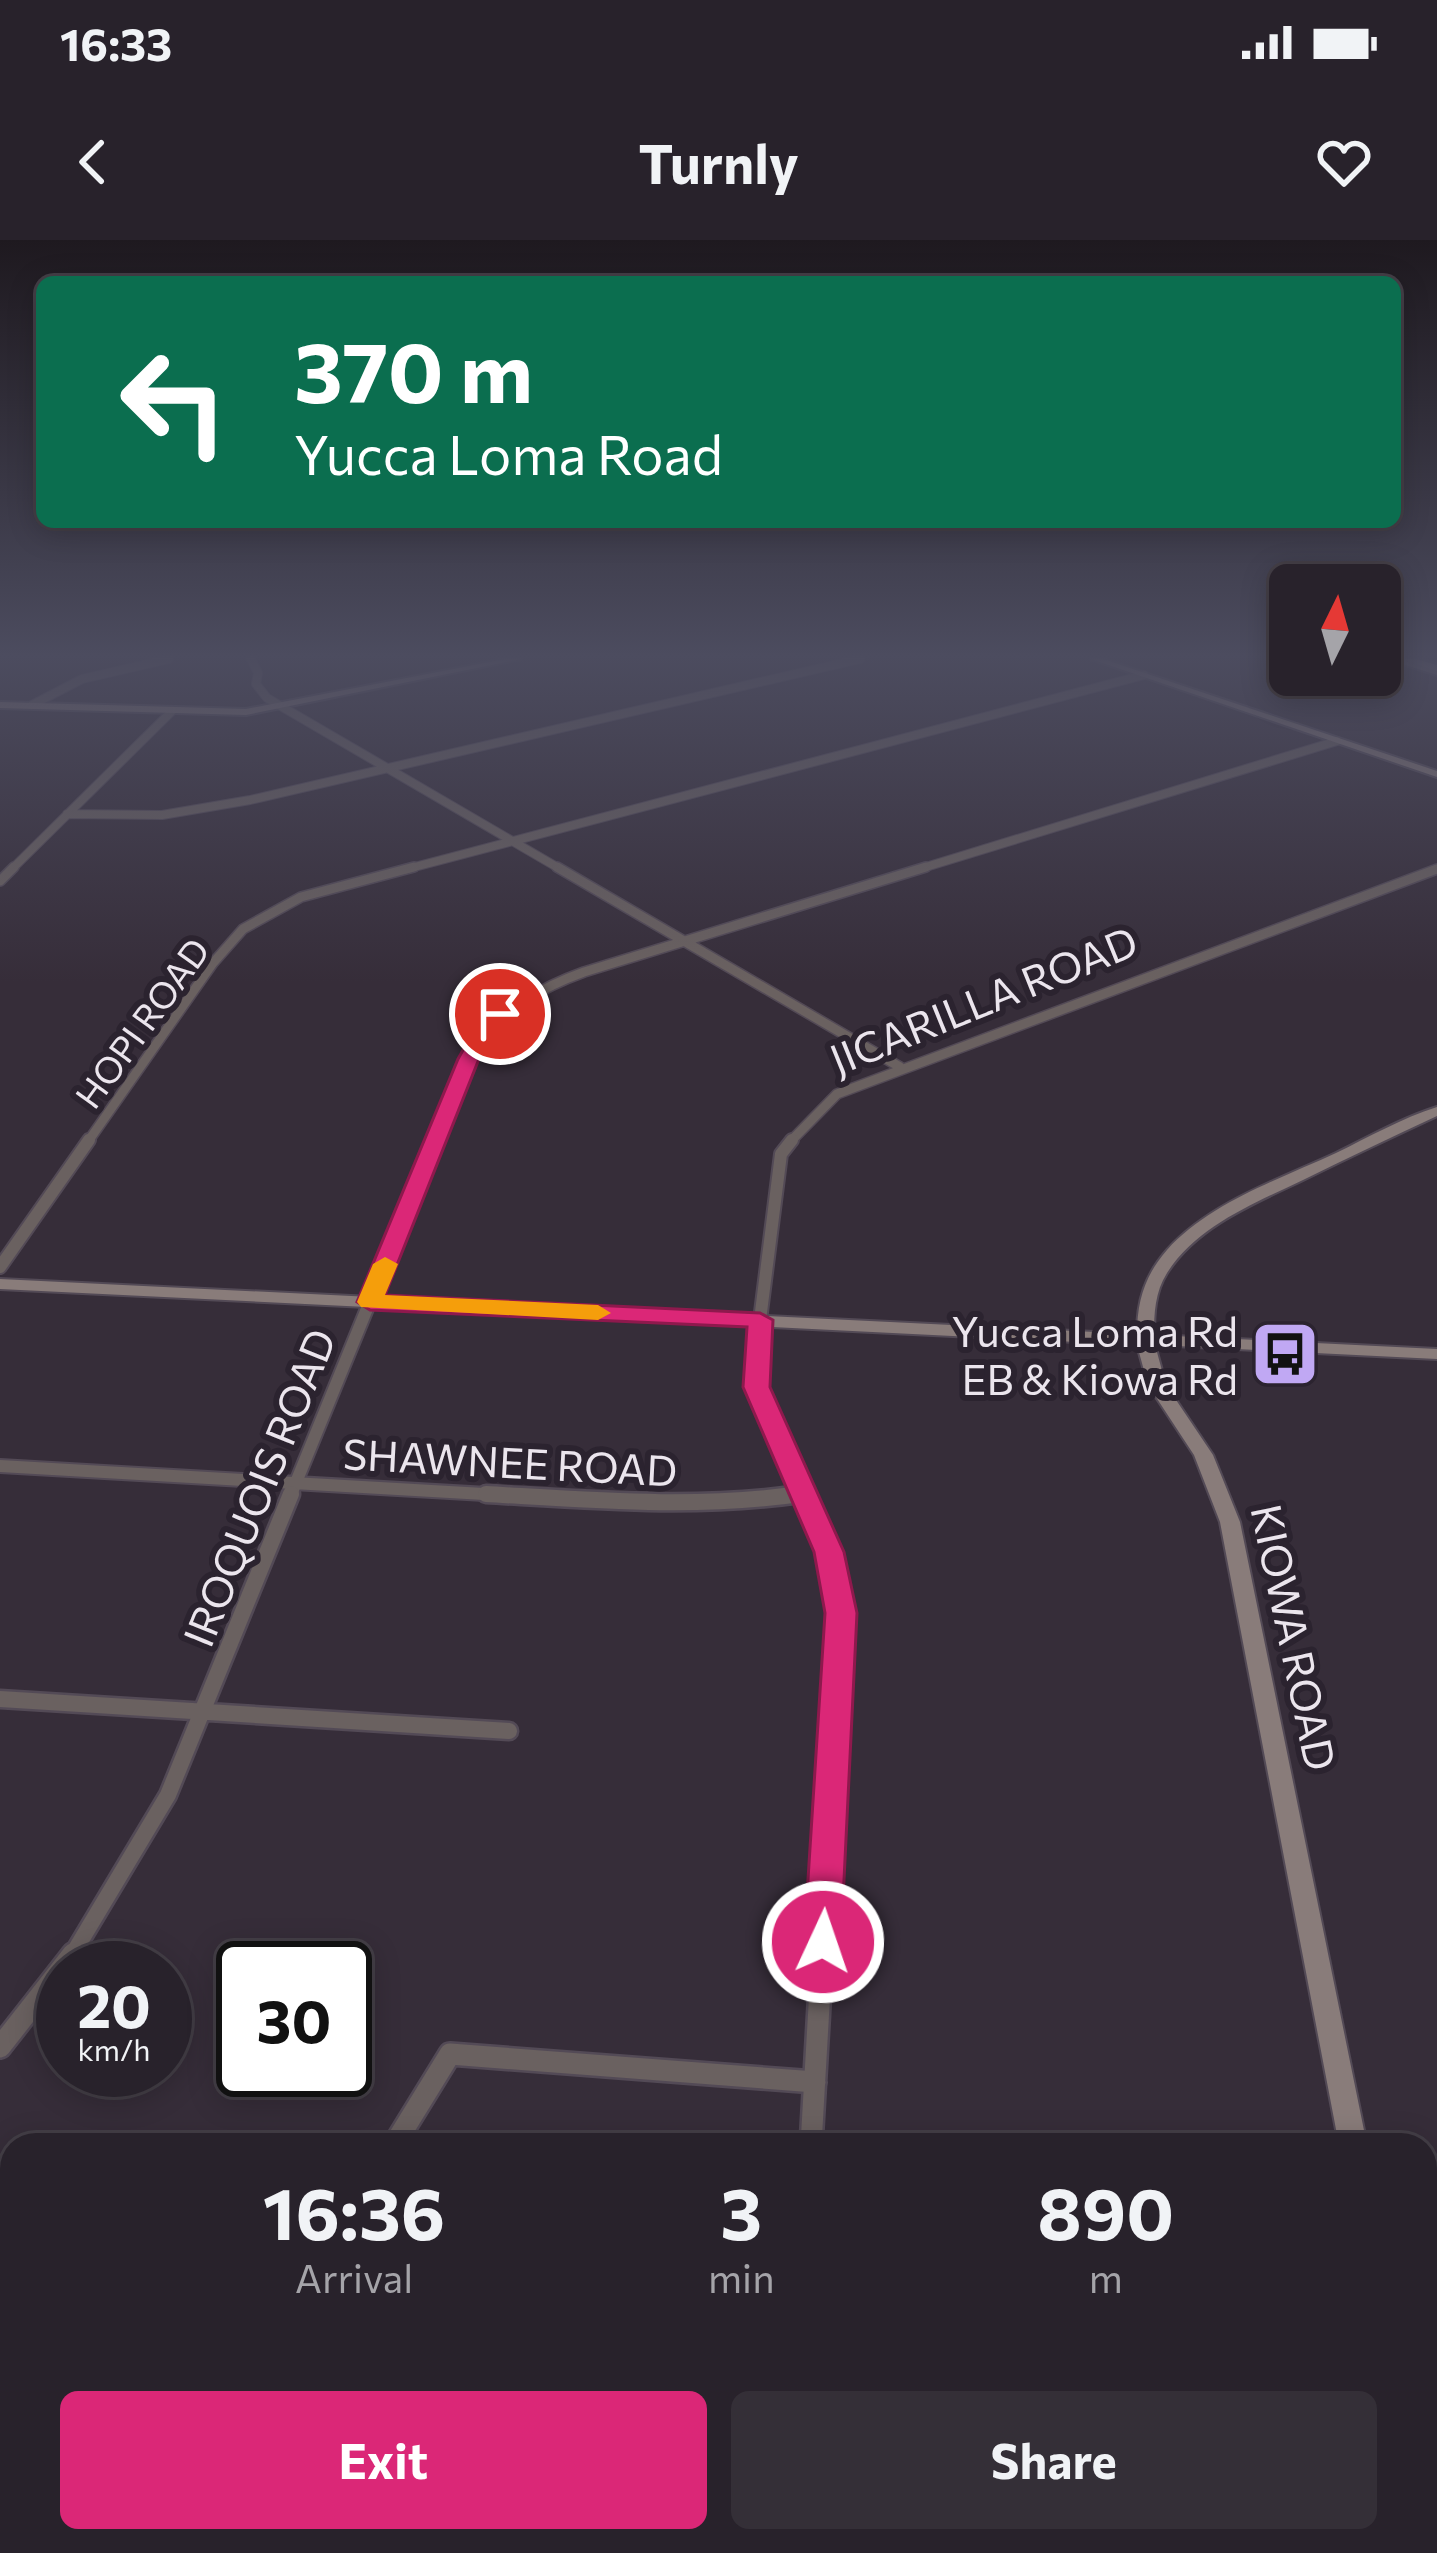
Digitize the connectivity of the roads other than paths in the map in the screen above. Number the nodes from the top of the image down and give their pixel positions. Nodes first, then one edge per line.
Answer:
1 (115, 767) edge
2 (383, 767) edge
3 (401, 767) edge
4 (794, 767) edge
5 (1252, 767) edge
6 (388, 770) junction
7 (67, 814) junction
8 (509, 842) junction
9 (1437, 869) edge
10 (0, 881) edge
11 (682, 942) junction
12 (900, 1067) junction
13 (1437, 1111) edge
14 (0, 1267) edge
15 (0, 1284) edge
16 (370, 1302) junction
17 (760, 1320) junction
18 (1147, 1338) junction
19 (1437, 1354) edge
20 (0, 1466) edge
21 (294, 1483) junction
22 (800, 1494) junction
23 (0, 1699) edge
24 (201, 1713) junction
25 (509, 1731) dead end
26 (0, 2047) edge
27 (814, 2083) junction
28 (401, 2133) edge
29 (812, 2133) edge
30 (1351, 2133) edge

1 - 7 street
2 - 6 street
3 - 6 street
4 - 8 street, HOPI ROAD
5 - 11 street, IROQUOIS ROAD
6 - 7 street
6 - 8 street
7 - 10 street
8 - 11 street
8 - 14 street, HOPI ROAD
9 - 12 street, JICARILLA ROAD
11 - 12 street
11 - 16 street, IROQUOIS ROAD
12 - 17 street, JICARILLA ROAD
13 - 18 street, KIOWA ROAD
15 - 16 street
16 - 17 street
16 - 21 street, IROQUOIS ROAD
17 - 18 street
17 - 22 street, JICARILLA ROAD
18 - 19 street
18 - 30 street, KIOWA ROAD
20 - 21 street, SHAWNEE ROAD
21 - 22 street, SHAWNEE ROAD
21 - 24 street, IROQUOIS ROAD
22 - 27 street, JICARILLA ROAD
23 - 24 street
24 - 25 street
24 - 26 street, IROQUOIS ROAD
27 - 28 street
27 - 29 street, JICARILLA ROAD

